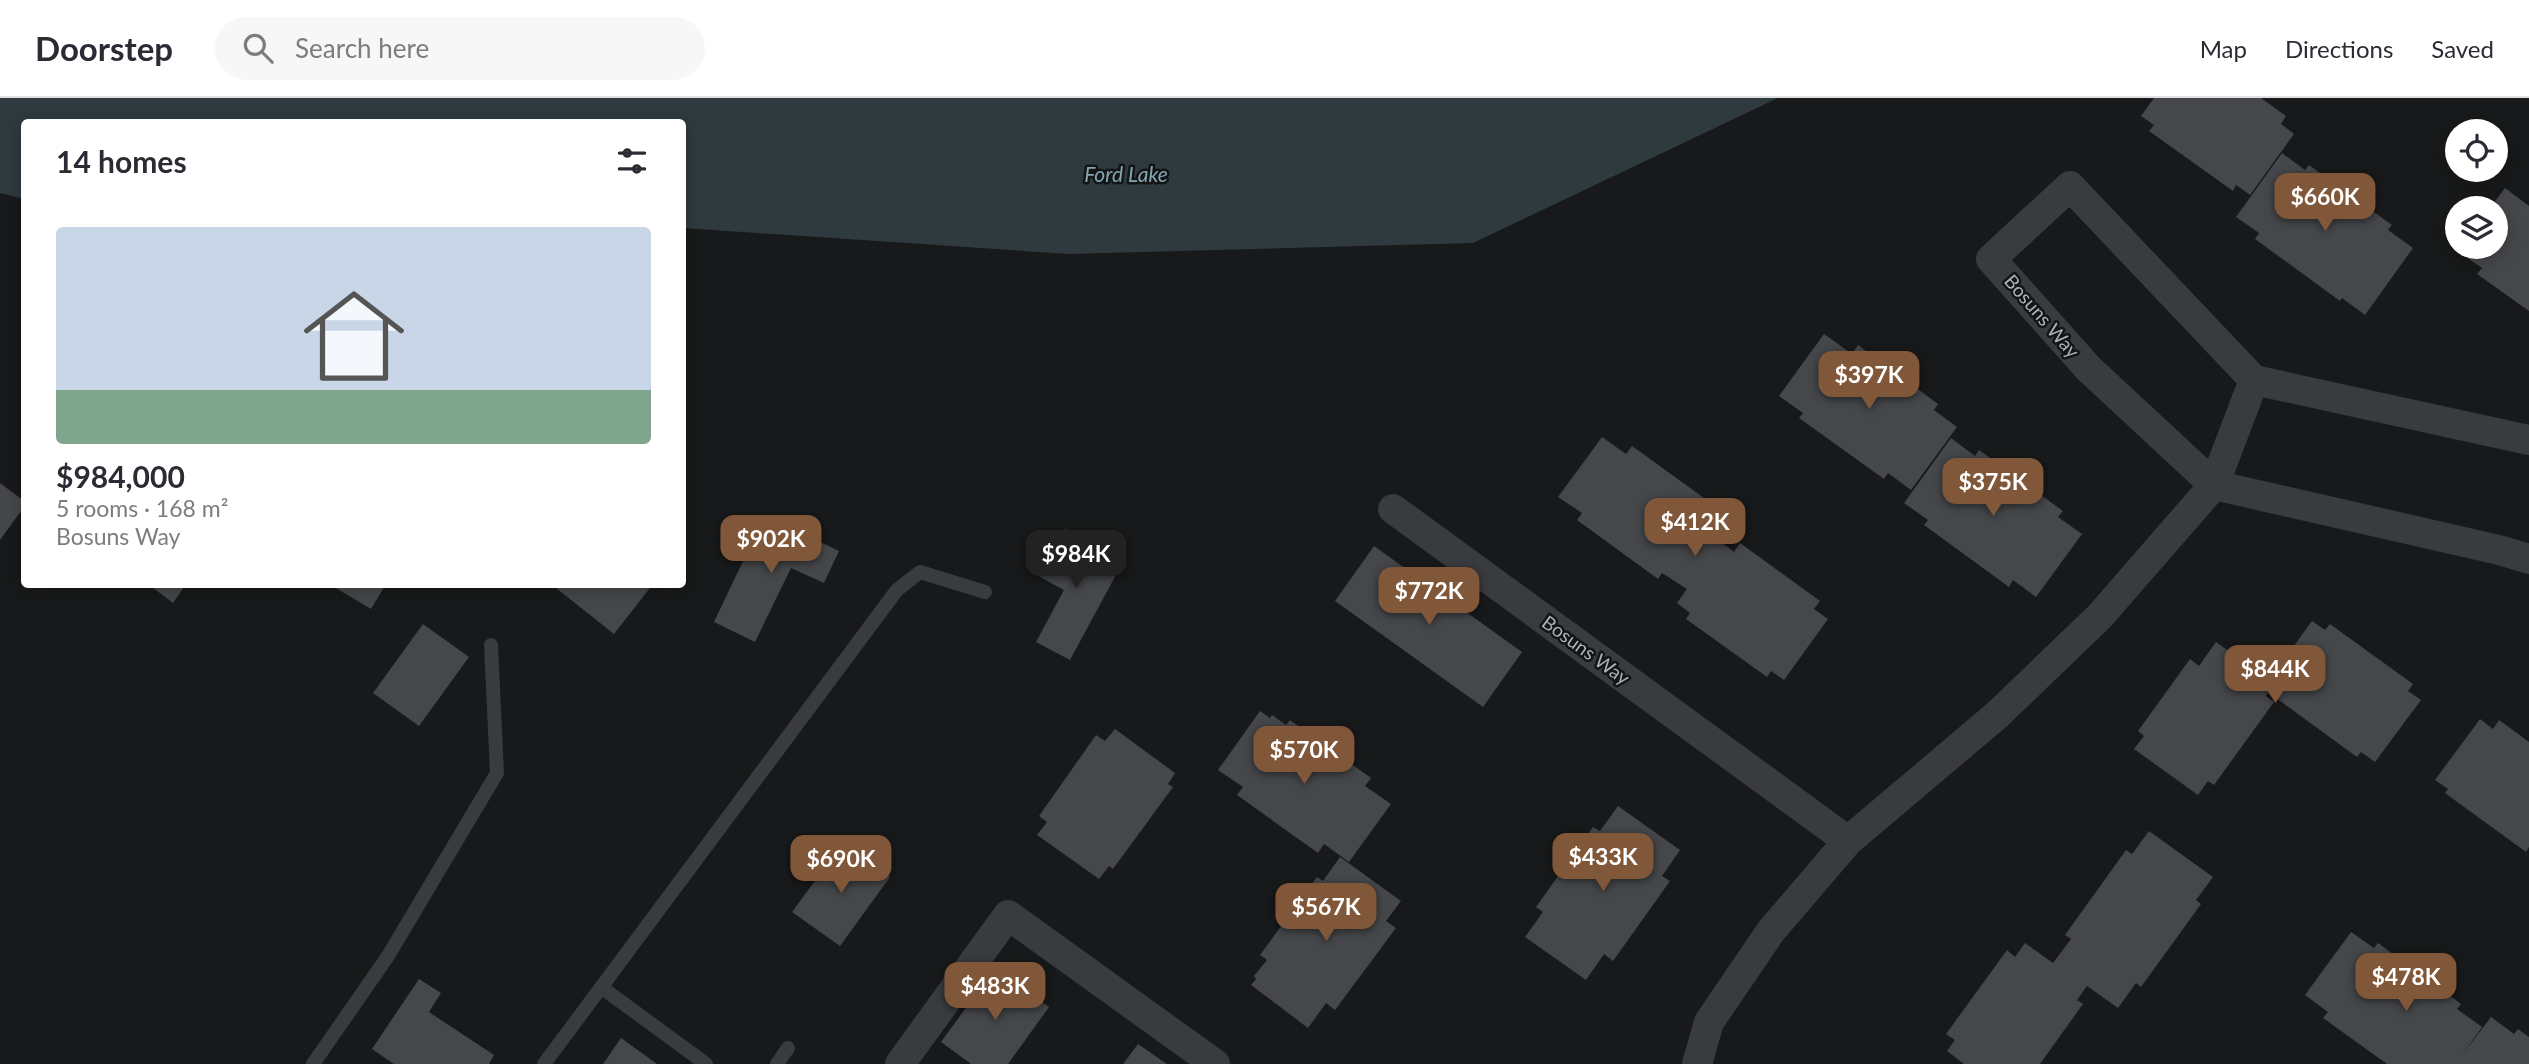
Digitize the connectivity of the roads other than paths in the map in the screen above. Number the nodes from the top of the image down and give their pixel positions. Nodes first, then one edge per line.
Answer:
1 (2255, 380) junction
2 (2529, 440) edge
3 (2214, 485) junction
4 (1392, 509) dead end
5 (2529, 559) edge
6 (985, 592) dead end
7 (491, 645) dead end
8 (1848, 841) junction
9 (601, 987) junction
10 (788, 1048) dead end
11 (313, 1064) edge
12 (544, 1064) edge
13 (706, 1064) edge
14 (777, 1064) edge
15 (901, 1064) edge
16 (1214, 1064) edge
17 (1697, 1064) edge

1 - 2 street
1 - 3 street
1 - 3 street, Bosuns Way
3 - 5 street
3 - 8 street
4 - 8 street, Bosuns Way
6 - 9 lane
7 - 11 lane
8 - 17 street
9 - 12 lane
9 - 13 lane
10 - 14 lane
15 - 16 street

